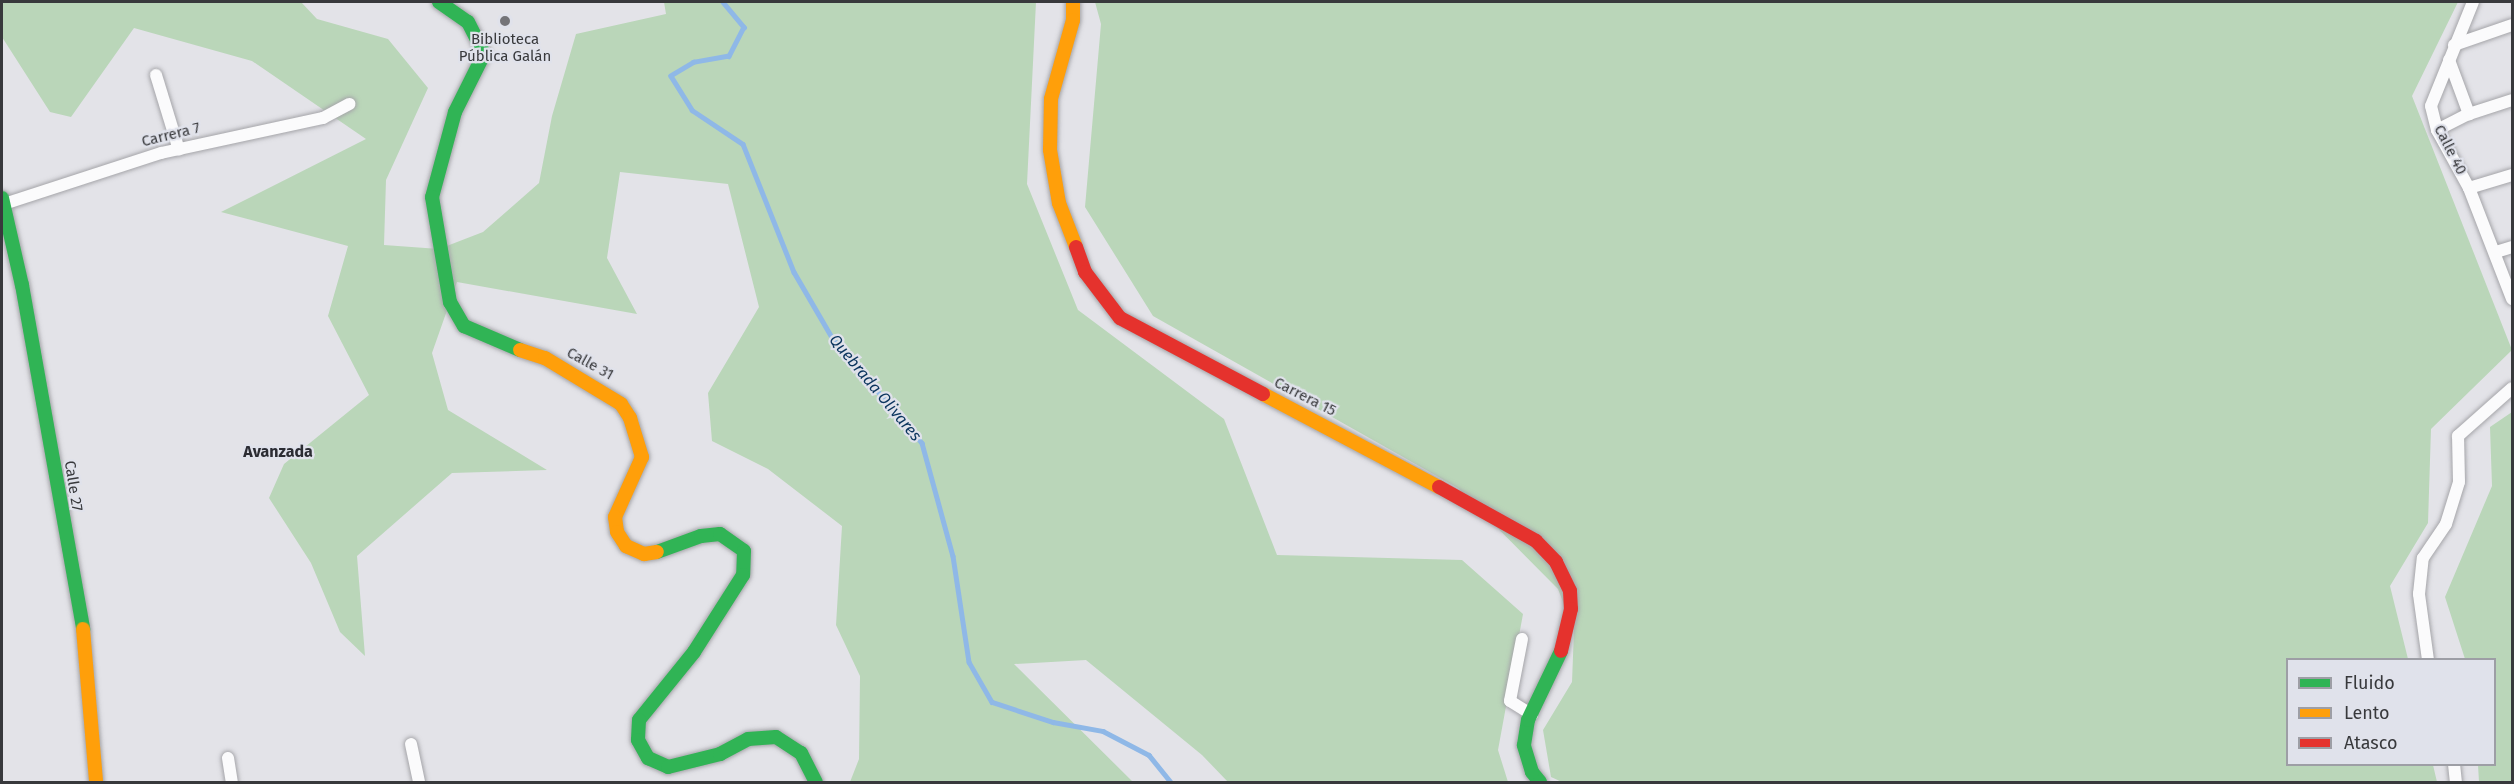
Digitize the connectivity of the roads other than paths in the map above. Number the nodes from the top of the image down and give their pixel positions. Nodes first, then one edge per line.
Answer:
1 (439, 2) edge
2 (1074, 2) edge
3 (2473, 2) edge
4 (2512, 25) edge
5 (2454, 45) junction
6 (2449, 60) junction
7 (156, 75) dead end
8 (2512, 100) edge
9 (349, 104) dead end
10 (2469, 114) junction
11 (2437, 130) junction
12 (178, 150) junction
13 (2512, 175) edge
14 (2469, 188) junction
15 (2, 202) edge
16 (2512, 247) edge
17 (2496, 252) junction
18 (2512, 298) edge
19 (2512, 388) edge
20 (1522, 639) dead end
21 (2428, 658) edge
22 (1532, 715) junction
23 (411, 744) dead end
24 (228, 758) dead end
25 (2454, 766) edge
26 (94, 780) edge
27 (232, 783) edge
28 (419, 783) edge
29 (816, 783) edge
30 (1540, 783) edge
31 (2456, 783) edge

1 - 29 street, Calle 31
2 - 22 street, Carrera 15
3 - 5 street, Calle 40
4 - 5 street
5 - 6 street, Calle 40
6 - 10 street
6 - 11 street, Calle 40
7 - 12 street
8 - 10 street
9 - 12 street, Carrera 7
10 - 11 street
11 - 14 street, Calle 40
12 - 15 street, Carrera 7
13 - 14 street
14 - 17 street, Calle 40
15 - 26 street, Calle 27
16 - 17 street
17 - 18 street, Calle 40
19 - 21 street
20 - 22 street
22 - 30 street, Carrera 15
23 - 28 street
24 - 27 street
25 - 31 street

